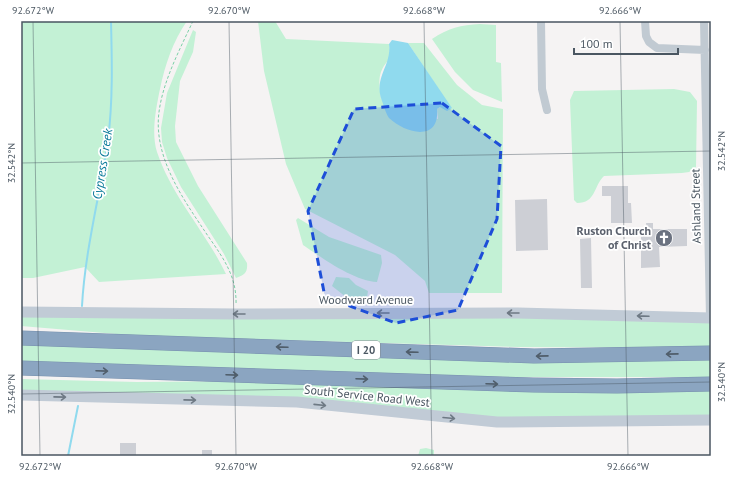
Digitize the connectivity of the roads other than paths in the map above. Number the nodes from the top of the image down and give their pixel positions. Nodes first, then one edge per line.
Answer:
1 (541, 21) edge
2 (645, 21) edge
3 (704, 21) edge
4 (705, 50) junction
5 (547, 110) dead end
6 (21, 312) edge
7 (710, 318) edge
8 (21, 338) edge
9 (711, 353) edge
10 (21, 368) edge
11 (711, 384) edge
12 (21, 395) edge
13 (711, 420) edge

1 - 5 street
2 - 4 street
3 - 4 street, Ashland Street
4 - 7 street, Ashland Street
7 -> 6 main road, Woodward Avenue
9 -> 8 highway, I 20
10 -> 11 highway
12 -> 13 main road, South Service Road West

